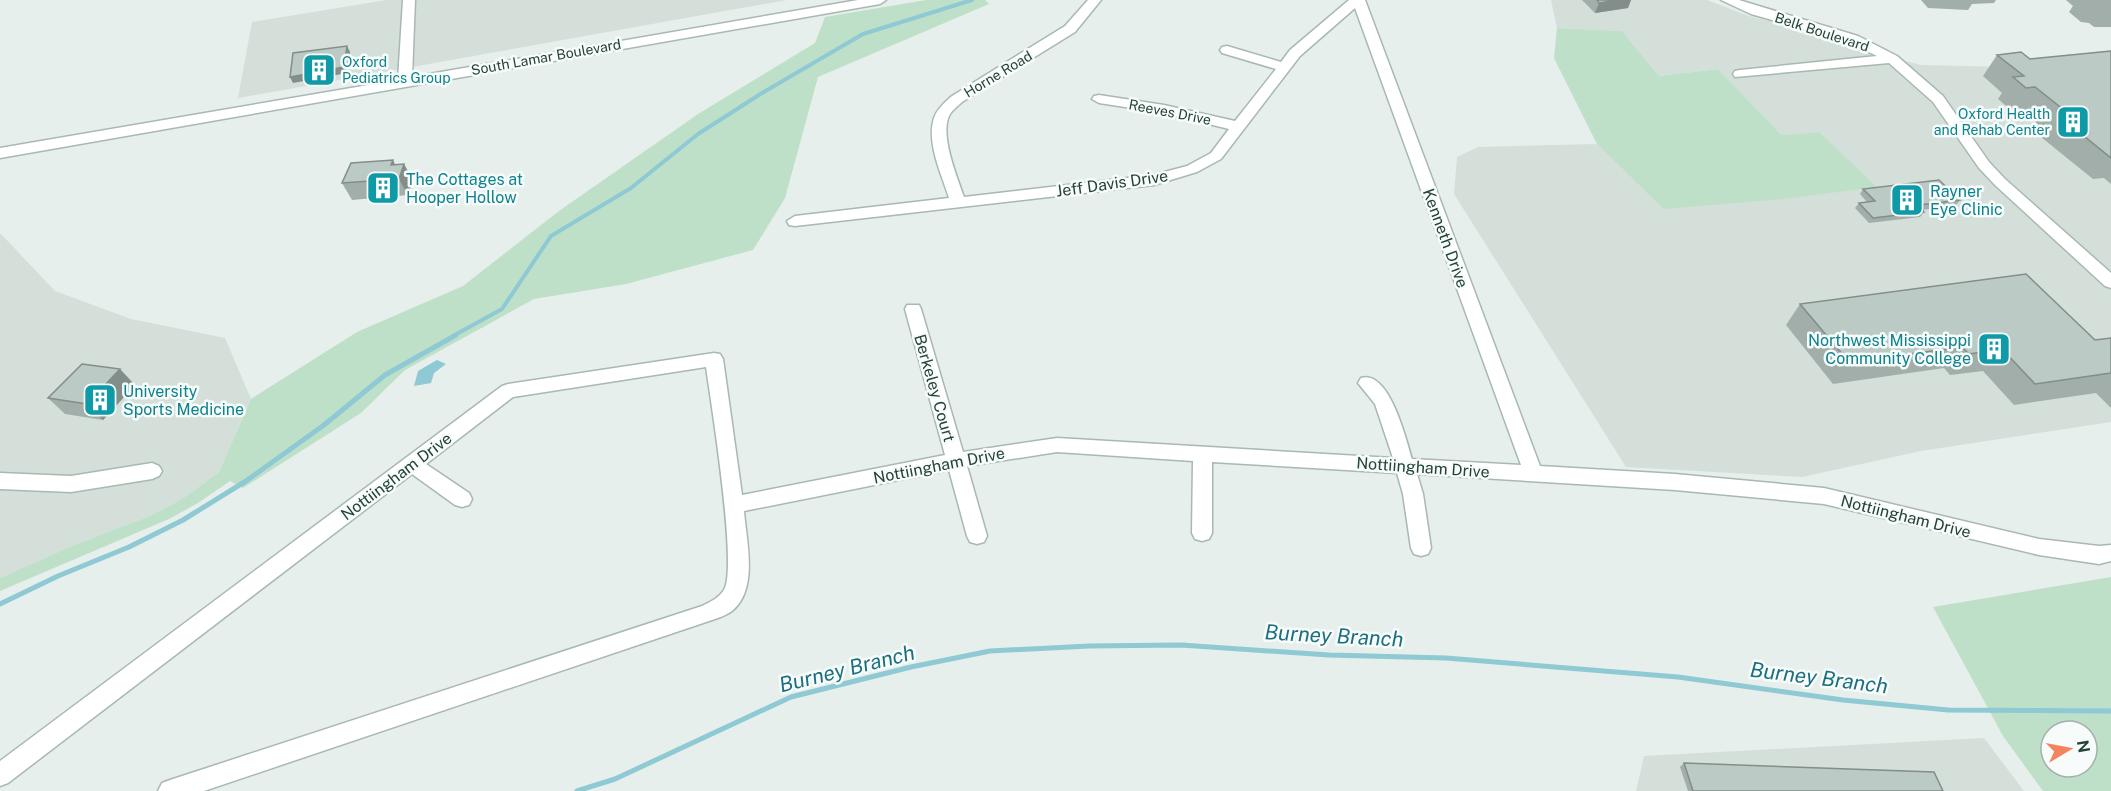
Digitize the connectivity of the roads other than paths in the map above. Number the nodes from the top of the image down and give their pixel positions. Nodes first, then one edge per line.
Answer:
1 (409, 0) edge
2 (880, 0) edge
3 (1095, 0) edge
4 (1358, 0) edge
5 (1727, 0) edge
6 (1227, 50) dead end
7 (1892, 59) junction
8 (1285, 67) junction
9 (1740, 74) dead end
10 (405, 81) junction
11 (1099, 99) dead end
12 (1240, 127) junction
13 (0, 153) edge
14 (957, 201) junction
15 (795, 221) dead end
16 (2111, 282) edge
17 (913, 309) dead end
18 (1367, 383) dead end
19 (1203, 453) junction
20 (956, 461) junction
21 (412, 464) junction
22 (1406, 466) junction
23 (152, 471) dead end
24 (1534, 475) junction
25 (0, 481) edge
26 (462, 499) dead end
27 (734, 505) junction
28 (1202, 532) dead end
29 (977, 536) dead end
30 (1421, 548) dead end
31 (2111, 553) edge
32 (0, 775) edge
33 (170, 791) edge

1 - 10 street
2 - 10 street, South Lamar Boulevard
3 - 14 street, Horne Road
4 - 8 street, Jeff Davis Drive
4 - 24 street, Kenneth Drive
5 - 7 street, Belk Boulevard
6 - 8 street
7 - 9 street
7 - 16 street, Belk Boulevard
8 - 12 street, Jeff Davis Drive
10 - 13 street, South Lamar Boulevard
11 - 12 street, Reeves Drive
12 - 14 street, Jeff Davis Drive
14 - 15 street, Jeff Davis Drive
17 - 20 street, Berkeley Court
18 - 22 street
19 - 20 street, Nottiingham Drive
19 - 22 street, Nottiingham Drive
19 - 28 street
20 - 27 street, Nottiingham Drive
20 - 29 street, Berkeley Court
21 - 26 street
21 - 27 street, Nottiingham Drive
21 - 32 street, Nottiingham Drive
22 - 24 street, Nottiingham Drive
22 - 30 street
23 - 25 street
24 - 31 street, Nottiingham Drive
27 - 33 street, Nottiingham Drive

